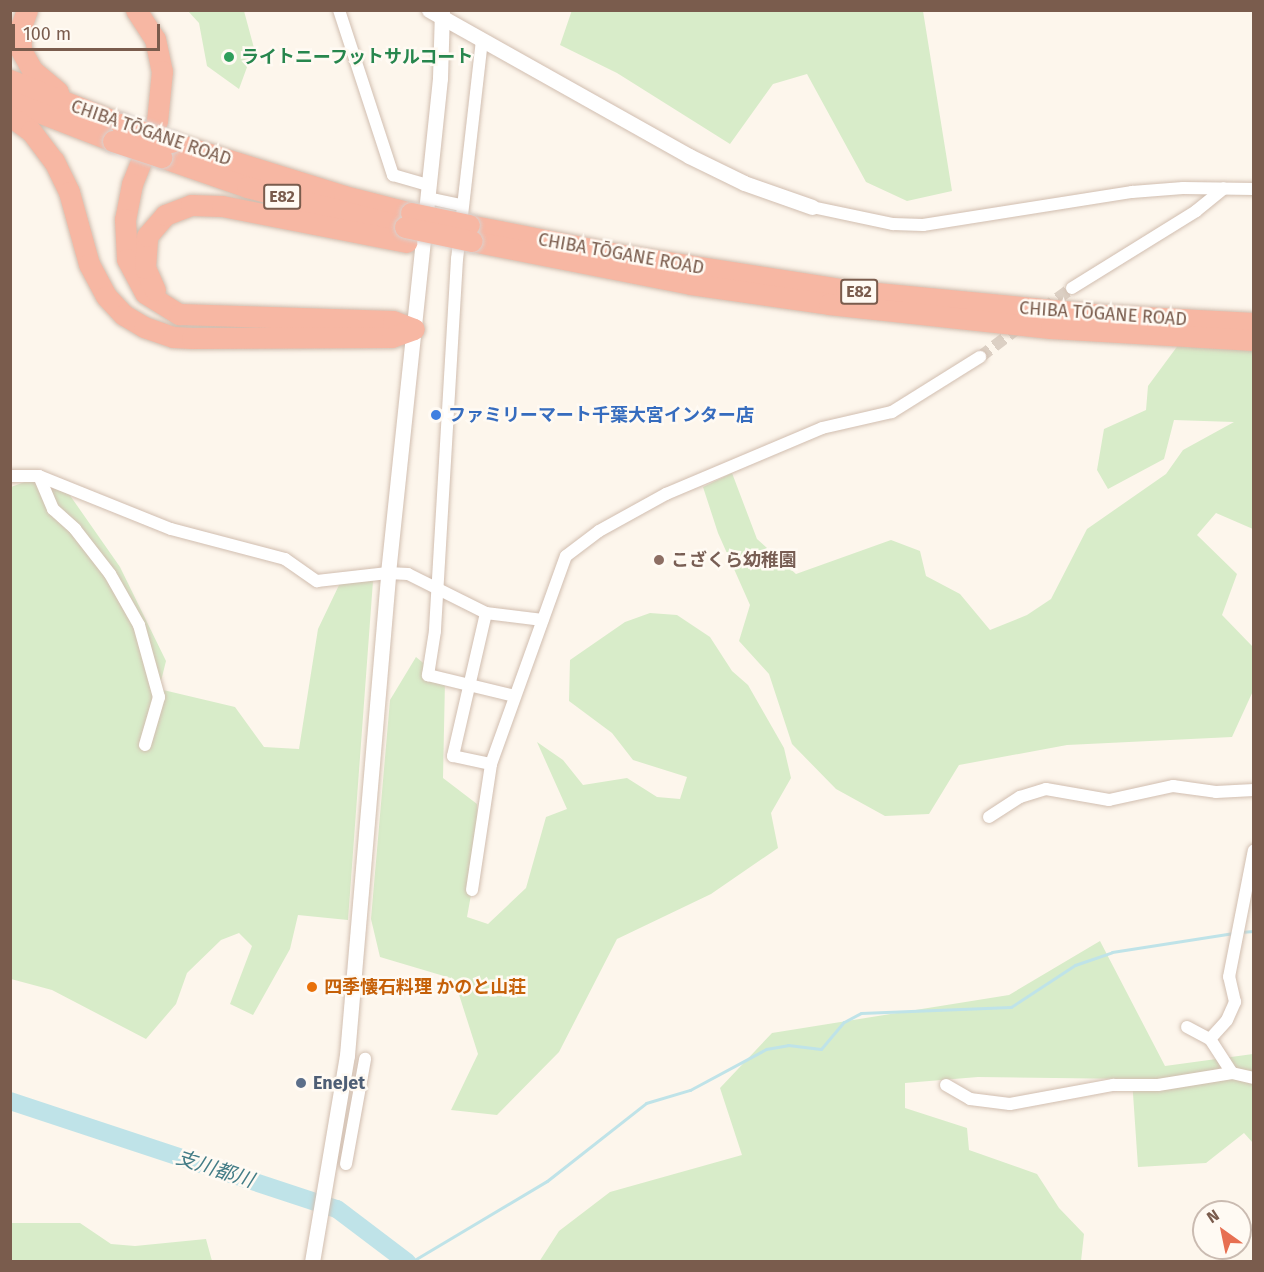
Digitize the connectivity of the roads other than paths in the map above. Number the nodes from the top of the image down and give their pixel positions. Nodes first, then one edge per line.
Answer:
1 (27, 10) edge
2 (119, 10) edge
3 (136, 10) edge
4 (339, 10) edge
5 (438, 13) edge
6 (482, 40) junction
7 (10, 81) edge
8 (10, 101) edge
9 (68, 105) junction
10 (10, 116) edge
11 (117, 132) junction
12 (1224, 188) junction
13 (1254, 189) edge
14 (429, 192) junction
15 (462, 205) junction
16 (812, 207) joint
17 (408, 227) junction
18 (470, 240) junction
19 (1072, 288) tunnel mouth
20 (189, 314) junction
21 (1254, 323) edge
22 (414, 329) junction
23 (192, 338) junction
24 (1254, 340) edge
25 (980, 357) tunnel mouth
26 (10, 476) edge
27 (39, 476) junction
28 (388, 573) junction
29 (438, 587) junction
30 (486, 613) junction
31 (543, 620) junction
32 (469, 683) junction
33 (515, 696) junction
34 (145, 745) dead end
35 (491, 765) junction
36 (1254, 790) edge
37 (989, 817) dead end
38 (1254, 850) edge
39 (472, 890) dead end
40 (1187, 1027) dead end
41 (1210, 1039) junction
42 (346, 1062) junction
43 (1232, 1073) junction
44 (1254, 1078) edge
45 (946, 1085) dead end
46 (331, 1152) junction
47 (312, 1262) edge

1 - 9 highway
2 - 23 highway
3 - 20 highway
4 - 14 street
5 - 6 street
5 - 14 street
6 - 15 street
6 - 16 street
7 - 9 highway, CHIBA TŌGANE ROAD / E82
8 - 11 highway, CHIBA TŌGANE ROAD / E82
9 - 11 highway, CHIBA TŌGANE ROAD / E82
10 - 23 highway
11 - 17 highway, CHIBA TŌGANE ROAD / E82, bridge
12 - 13 street
12 - 16 street
12 - 19 street
14 - 15 street
14 - 22 street
15 - 29 street
17 - 18 highway
17 - 18 highway, CHIBA TŌGANE ROAD / E82, bridge
17 - 20 highway
18 - 21 highway, CHIBA TŌGANE ROAD / E82
18 - 24 highway, CHIBA TŌGANE ROAD / E82
20 - 22 highway
22 - 23 highway
22 - 28 street
25 - 31 street
26 - 27 street
27 - 28 street
27 - 34 street
28 - 29 street
28 - 42 street
29 - 30 street
29 - 32 street
30 - 31 street
30 - 32 street
31 - 33 street
32 - 33 street
32 - 35 street
33 - 35 street
35 - 39 street
36 - 37 street
38 - 41 street
40 - 41 street
41 - 43 street
42 - 46 street
42 - 46 street
43 - 44 street
43 - 45 street
46 - 47 street

